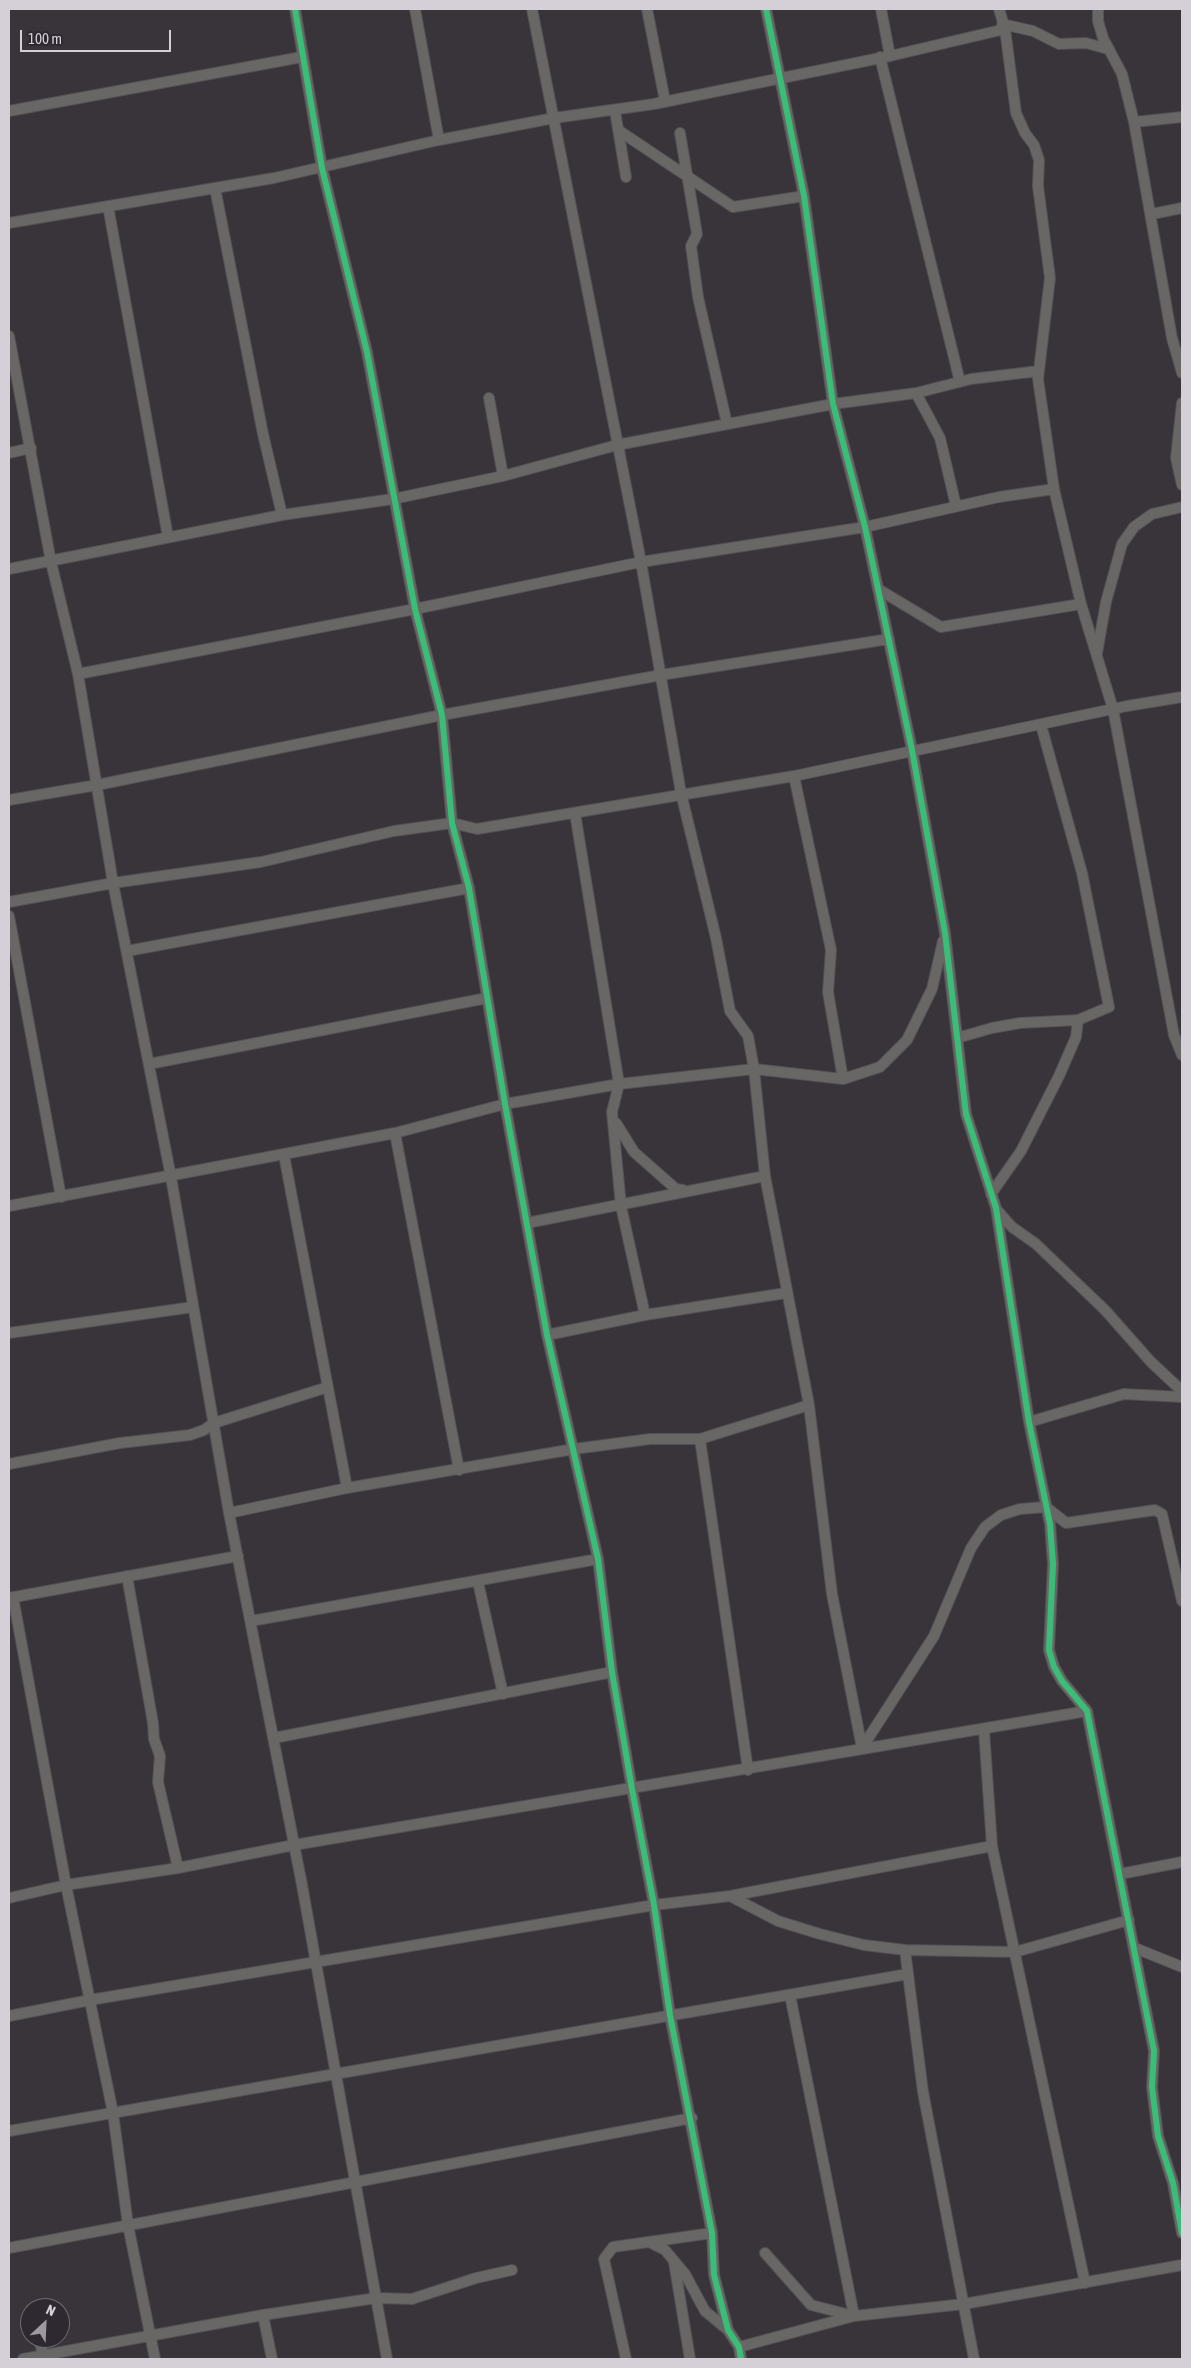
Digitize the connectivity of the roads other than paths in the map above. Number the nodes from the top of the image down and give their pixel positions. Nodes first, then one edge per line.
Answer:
1 (295, 9) edge
2 (415, 9) edge
3 (532, 9) edge
4 (647, 9) edge
5 (766, 9) edge
6 (881, 9) edge
7 (999, 9) edge
8 (1098, 9) edge
9 (1003, 26) junction
10 (1108, 49) junction
11 (885, 56) junction
12 (302, 57) junction
13 (781, 77) junction
14 (665, 101) junction
15 (9, 110) edge
16 (615, 111) junction
17 (1182, 117) edge
18 (554, 118) junction
19 (1134, 122) junction
20 (618, 130) junction
21 (680, 133) dead end
22 (439, 140) junction
23 (322, 168) junction
24 (626, 177) dead end
25 (688, 178) junction
26 (215, 188) junction
27 (804, 196) junction
28 (108, 206) junction
29 (1182, 208) edge
30 (1152, 214) junction
31 (9, 223) edge
32 (9, 336) edge
33 (1039, 371) junction
34 (1182, 373) edge
35 (960, 382) junction
36 (916, 393) junction
37 (489, 398) dead end
38 (833, 404) junction
39 (1182, 404) edge
40 (727, 424) junction
41 (617, 445) junction
42 (31, 448) junction
43 (9, 453) edge
44 (503, 476) junction
45 (1182, 485) edge
46 (1054, 489) junction
47 (393, 498) junction
48 (956, 506) junction
49 (1182, 508) edge
50 (282, 516) junction
51 (865, 527) junction
52 (168, 537) junction
53 (51, 562) junction
54 (641, 562) junction
55 (9, 569) edge
56 (878, 589) junction
57 (1080, 604) junction
58 (415, 609) junction
59 (889, 638) junction
60 (1096, 657) junction
61 (78, 674) junction
62 (662, 675) junction
63 (1182, 697) edge
64 (1113, 709) junction
65 (442, 715) junction
66 (1040, 725) junction
67 (912, 750) junction
68 (794, 776) junction
69 (97, 785) junction
70 (681, 794) junction
71 (9, 800) edge
72 (575, 812) junction
73 (452, 823) junction
74 (113, 883) junction
75 (469, 888) junction
76 (9, 902) edge
77 (9, 916) edge
78 (945, 933) junction
79 (127, 950) junction
80 (487, 998) junction
81 (1078, 1020) junction
82 (957, 1038) junction
83 (1182, 1055) edge
84 (149, 1064) junction
85 (754, 1069) junction
86 (843, 1079) junction
87 (619, 1084) junction
88 (505, 1104) junction
89 (614, 1120) junction
90 (395, 1133) junction
91 (284, 1155) junction
92 (765, 1176) junction
93 (171, 1177) junction
94 (689, 1190) junction
95 (991, 1194) junction
96 (61, 1197) junction
97 (9, 1206) edge
98 (621, 1206) junction
99 (996, 1208) junction
100 (526, 1223) junction
101 (786, 1293) junction
102 (193, 1307) junction
103 (645, 1315) junction
104 (9, 1333) edge
105 (548, 1335) junction
106 (328, 1387) junction
107 (1182, 1391) edge
108 (1182, 1397) edge
109 (809, 1405) junction
110 (1029, 1422) junction
111 (214, 1423) junction
112 (700, 1439) junction
113 (574, 1449) junction
114 (9, 1464) edge
115 (459, 1470) junction
116 (348, 1488) junction
117 (1046, 1507) junction
118 (230, 1513) junction
119 (238, 1556) junction
120 (598, 1559) junction
121 (126, 1576) junction
122 (478, 1582) junction
123 (11, 1597) edge
124 (1182, 1602) edge
125 (251, 1621) junction
126 (612, 1672) junction
127 (503, 1694) junction
128 (1087, 1711) junction
129 (984, 1730) junction
130 (274, 1738) junction
131 (862, 1748) junction
132 (748, 1770) junction
133 (632, 1789) junction
134 (294, 1845) junction
135 (992, 1846) junction
136 (1182, 1862) edge
137 (178, 1868) junction
138 (1120, 1874) junction
139 (66, 1885) junction
140 (730, 1896) junction
141 (9, 1898) edge
142 (654, 1905) junction
143 (1128, 1920) junction
144 (1135, 1948) junction
145 (905, 1950) junction
146 (1015, 1952) junction
147 (315, 1963) junction
148 (1182, 1968) edge
149 (908, 1974) junction
150 (790, 1994) junction
151 (90, 2000) junction
152 (670, 2015) junction
153 (9, 2016) edge
154 (337, 2074) junction
155 (113, 2113) junction
156 (692, 2118) junction
157 (9, 2131) edge
158 (356, 2182) junction
159 (128, 2225) junction
160 (712, 2233) junction
161 (1182, 2233) edge
162 (651, 2243) junction
163 (9, 2248) edge
164 (765, 2253) dead end
165 (674, 2261) junction
166 (1182, 2265) edge
167 (512, 2270) dead end
168 (1085, 2283) junction
169 (376, 2298) junction
170 (964, 2304) junction
171 (262, 2315) junction
172 (854, 2316) junction
173 (728, 2330) junction
174 (150, 2336) junction
175 (739, 2347) junction
176 (43, 2357) edge
177 (23, 2359) edge
178 (155, 2359) edge
179 (272, 2359) edge
180 (387, 2359) edge
181 (626, 2359) edge
182 (690, 2359) edge
183 (740, 2359) edge
184 (974, 2359) edge

1 - 12 street
2 - 22 street
3 - 18 street
4 - 14 street
5 - 13 street
6 - 11 street
7 - 9 street
8 - 10 street
9 - 10 street
9 - 11 street
9 - 33 street
10 - 19 street
11 - 13 street
11 - 35 street
12 - 15 street
12 - 23 street
13 - 14 street
13 - 27 street
14 - 16 street
16 - 18 street
16 - 20 street
17 - 19 street
18 - 22 street
18 - 41 street
19 - 30 street
20 - 24 street
20 - 25 street
21 - 25 street
22 - 23 street
23 - 26 street
23 - 47 street
25 - 27 street
25 - 40 street
26 - 28 street
26 - 50 street
27 - 38 street
28 - 31 street
28 - 52 street
29 - 30 street
30 - 34 street
32 - 42 street
33 - 35 street
33 - 46 street
35 - 36 street
36 - 38 street
36 - 48 street
37 - 44 street
38 - 40 street
38 - 51 street
39 - 45 street
40 - 41 street
41 - 44 street
41 - 54 street
42 - 43 street
42 - 53 street
44 - 47 street
46 - 48 street
46 - 57 street
47 - 50 street
47 - 58 street
48 - 51 street
49 - 60 street
50 - 52 street
51 - 54 street
51 - 56 street
52 - 53 street
53 - 55 street
53 - 61 street
54 - 58 street
54 - 62 street
56 - 57 street
56 - 59 street
57 - 60 street
58 - 61 street
58 - 65 street
59 - 62 street
59 - 67 street
60 - 64 street
61 - 69 street
62 - 65 street
62 - 70 street
63 - 64 street
64 - 66 street
64 - 83 street
65 - 69 street
65 - 73 street
66 - 67 street
66 - 81 street
67 - 68 street
67 - 78 street
68 - 70 street
68 - 86 street
69 - 71 street
69 - 74 street
70 - 72 street
70 - 85 street
72 - 73 street
72 - 87 street
73 - 74 street
73 - 75 street
74 - 76 street
74 - 79 street
75 - 79 street
75 - 80 street
77 - 96 street
78 - 82 street
78 - 86 street
79 - 84 street
80 - 84 street
80 - 88 street
81 - 82 street
81 - 95 street
82 - 95 street
84 - 93 street
85 - 86 street
85 - 87 street
85 - 92 street
87 - 88 street
87 - 89 street
88 - 90 street
88 - 100 street
89 - 94 street
89 - 98 street
90 - 91 street
90 - 115 street
91 - 93 street
91 - 106 street
92 - 94 street
92 - 101 street
93 - 96 street
93 - 102 street
94 - 98 street
95 - 99 street
96 - 97 street
98 - 100 street
98 - 103 street
99 - 107 street
99 - 110 street
100 - 105 street
101 - 103 street
101 - 109 street
102 - 104 street
102 - 111 street
103 - 105 street
105 - 113 street
106 - 111 street
106 - 116 street
108 - 110 street
109 - 112 street
109 - 131 street
110 - 117 street
111 - 114 street
111 - 118 street
112 - 113 street
112 - 132 street
113 - 115 street
113 - 120 street
115 - 116 street
116 - 118 street
117 - 124 street
117 - 128 street
117 - 131 street
118 - 119 street
119 - 121 street
119 - 125 street
120 - 122 street
120 - 126 street
121 - 123 street
121 - 137 street
122 - 125 street
122 - 127 street
123 - 139 street
125 - 130 street
126 - 127 street
126 - 133 street
127 - 130 street
128 - 129 street
128 - 138 street
129 - 131 street
129 - 135 street
130 - 134 street
131 - 132 street
132 - 133 street
133 - 134 street
133 - 142 street
134 - 137 street
134 - 147 street
135 - 140 street
135 - 146 street
136 - 138 street
137 - 139 street
138 - 143 street
139 - 141 street
139 - 151 street
140 - 142 street
140 - 145 street
142 - 147 street
142 - 152 street
143 - 144 street
143 - 146 street
144 - 148 street
144 - 161 street
145 - 146 street
145 - 149 street
146 - 168 street
147 - 151 street
147 - 154 street
149 - 150 street
149 - 170 street
150 - 152 street
150 - 172 street
151 - 153 street
151 - 155 street
152 - 154 street
152 - 156 street
154 - 155 street
154 - 158 street
155 - 157 street
155 - 159 street
156 - 158 street
156 - 160 street
158 - 159 street
158 - 169 street
159 - 163 street
159 - 174 street
160 - 162 street
160 - 173 street
162 - 165 street
162 - 181 street
164 - 172 street
165 - 173 street
165 - 182 street
166 - 168 street
167 - 169 street
168 - 170 street
169 - 171 street
169 - 180 street
170 - 172 street
170 - 184 street
171 - 174 street
171 - 179 street
172 - 175 street
173 - 175 street
174 - 176 street
174 - 178 street
175 - 183 street
176 - 177 street

